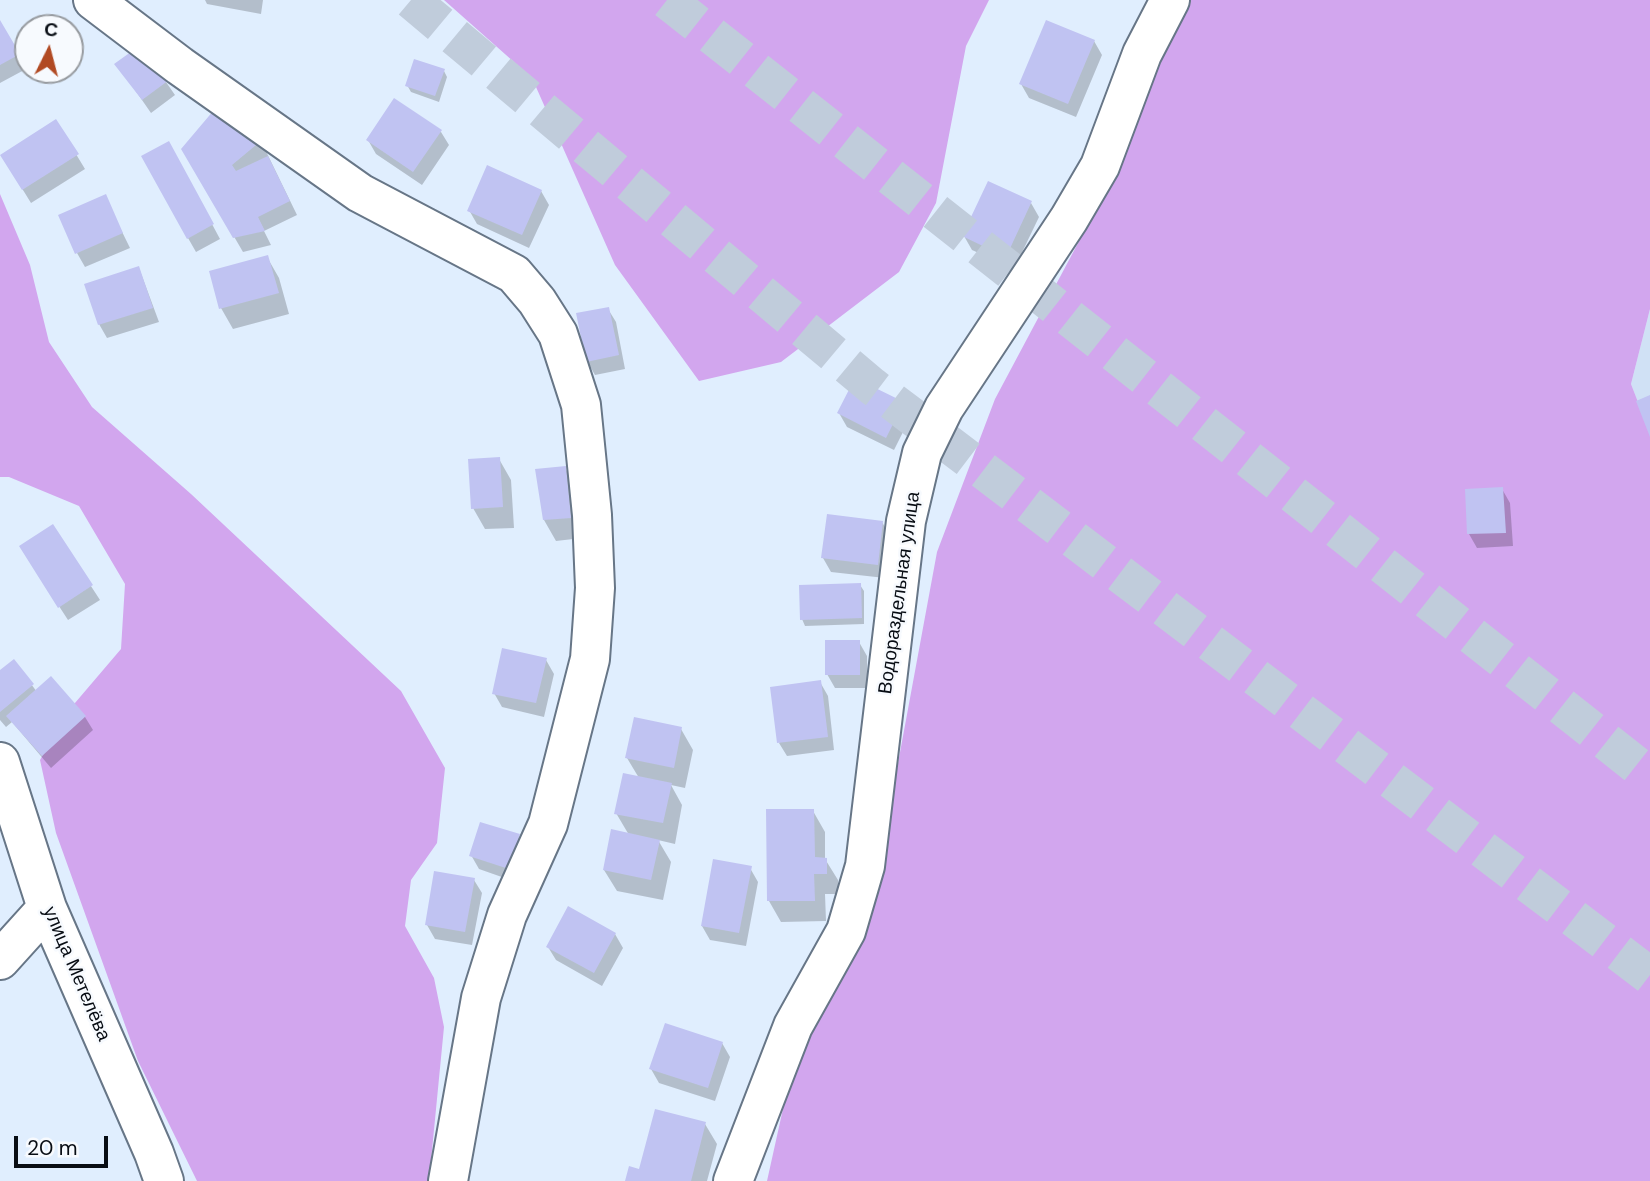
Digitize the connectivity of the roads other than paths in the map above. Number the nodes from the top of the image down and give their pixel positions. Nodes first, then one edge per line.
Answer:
1 (93, 0) edge
2 (1170, 0) edge
3 (0, 762) edge
4 (47, 908) junction
5 (0, 960) edge
6 (164, 1181) edge
7 (448, 1181) edge
8 (733, 1181) edge

1 - 7 street
2 - 8 street, Водораздельная улица
3 - 4 street, улица Метелёва
4 - 5 street
4 - 6 street, улица Метелёва

